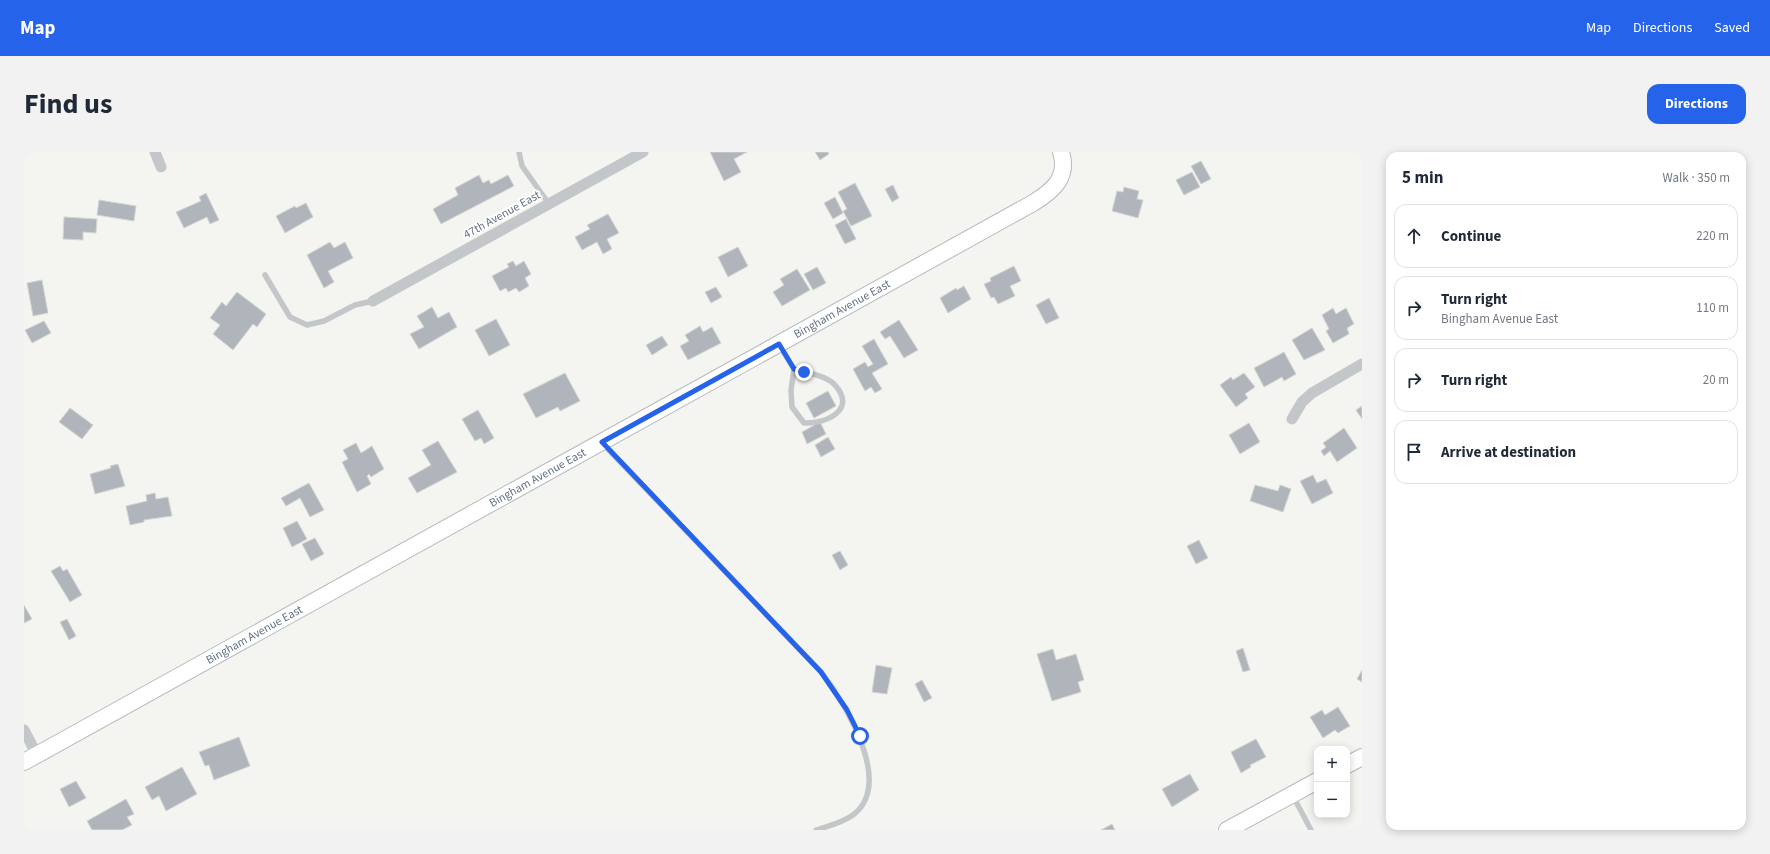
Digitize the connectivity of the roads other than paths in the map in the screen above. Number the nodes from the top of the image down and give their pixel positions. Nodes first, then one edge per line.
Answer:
1 (156, 152) edge
2 (519, 152) edge
3 (643, 152) edge
4 (1061, 152) edge
5 (161, 167) dead end
6 (549, 204) junction
7 (265, 275) dead end
8 (373, 301) joint
9 (779, 344) junction
10 (1362, 364) edge
11 (794, 369) junction
12 (1292, 420) dead end
13 (602, 442) junction
14 (24, 730) edge
15 (1362, 757) edge
16 (30, 758) edge
17 (1350, 763) edge
18 (1314, 782) edge
19 (1292, 794) junction
20 (816, 830) edge
21 (1227, 830) edge
22 (1311, 830) edge

1 - 5 street
2 - 6 lane
3 - 6 street, 47th Avenue East
4 - 9 street, Bingham Avenue East
6 - 8 street, 47th Avenue East
7 - 8 lane
9 - 11 lane
9 - 13 street, Bingham Avenue East
10 - 12 street
11 - 11 lane
13 - 16 street, Bingham Avenue East
13 - 20 lane
14 - 16 street
15 - 17 street
18 - 19 street
19 - 21 street
19 - 22 lane

